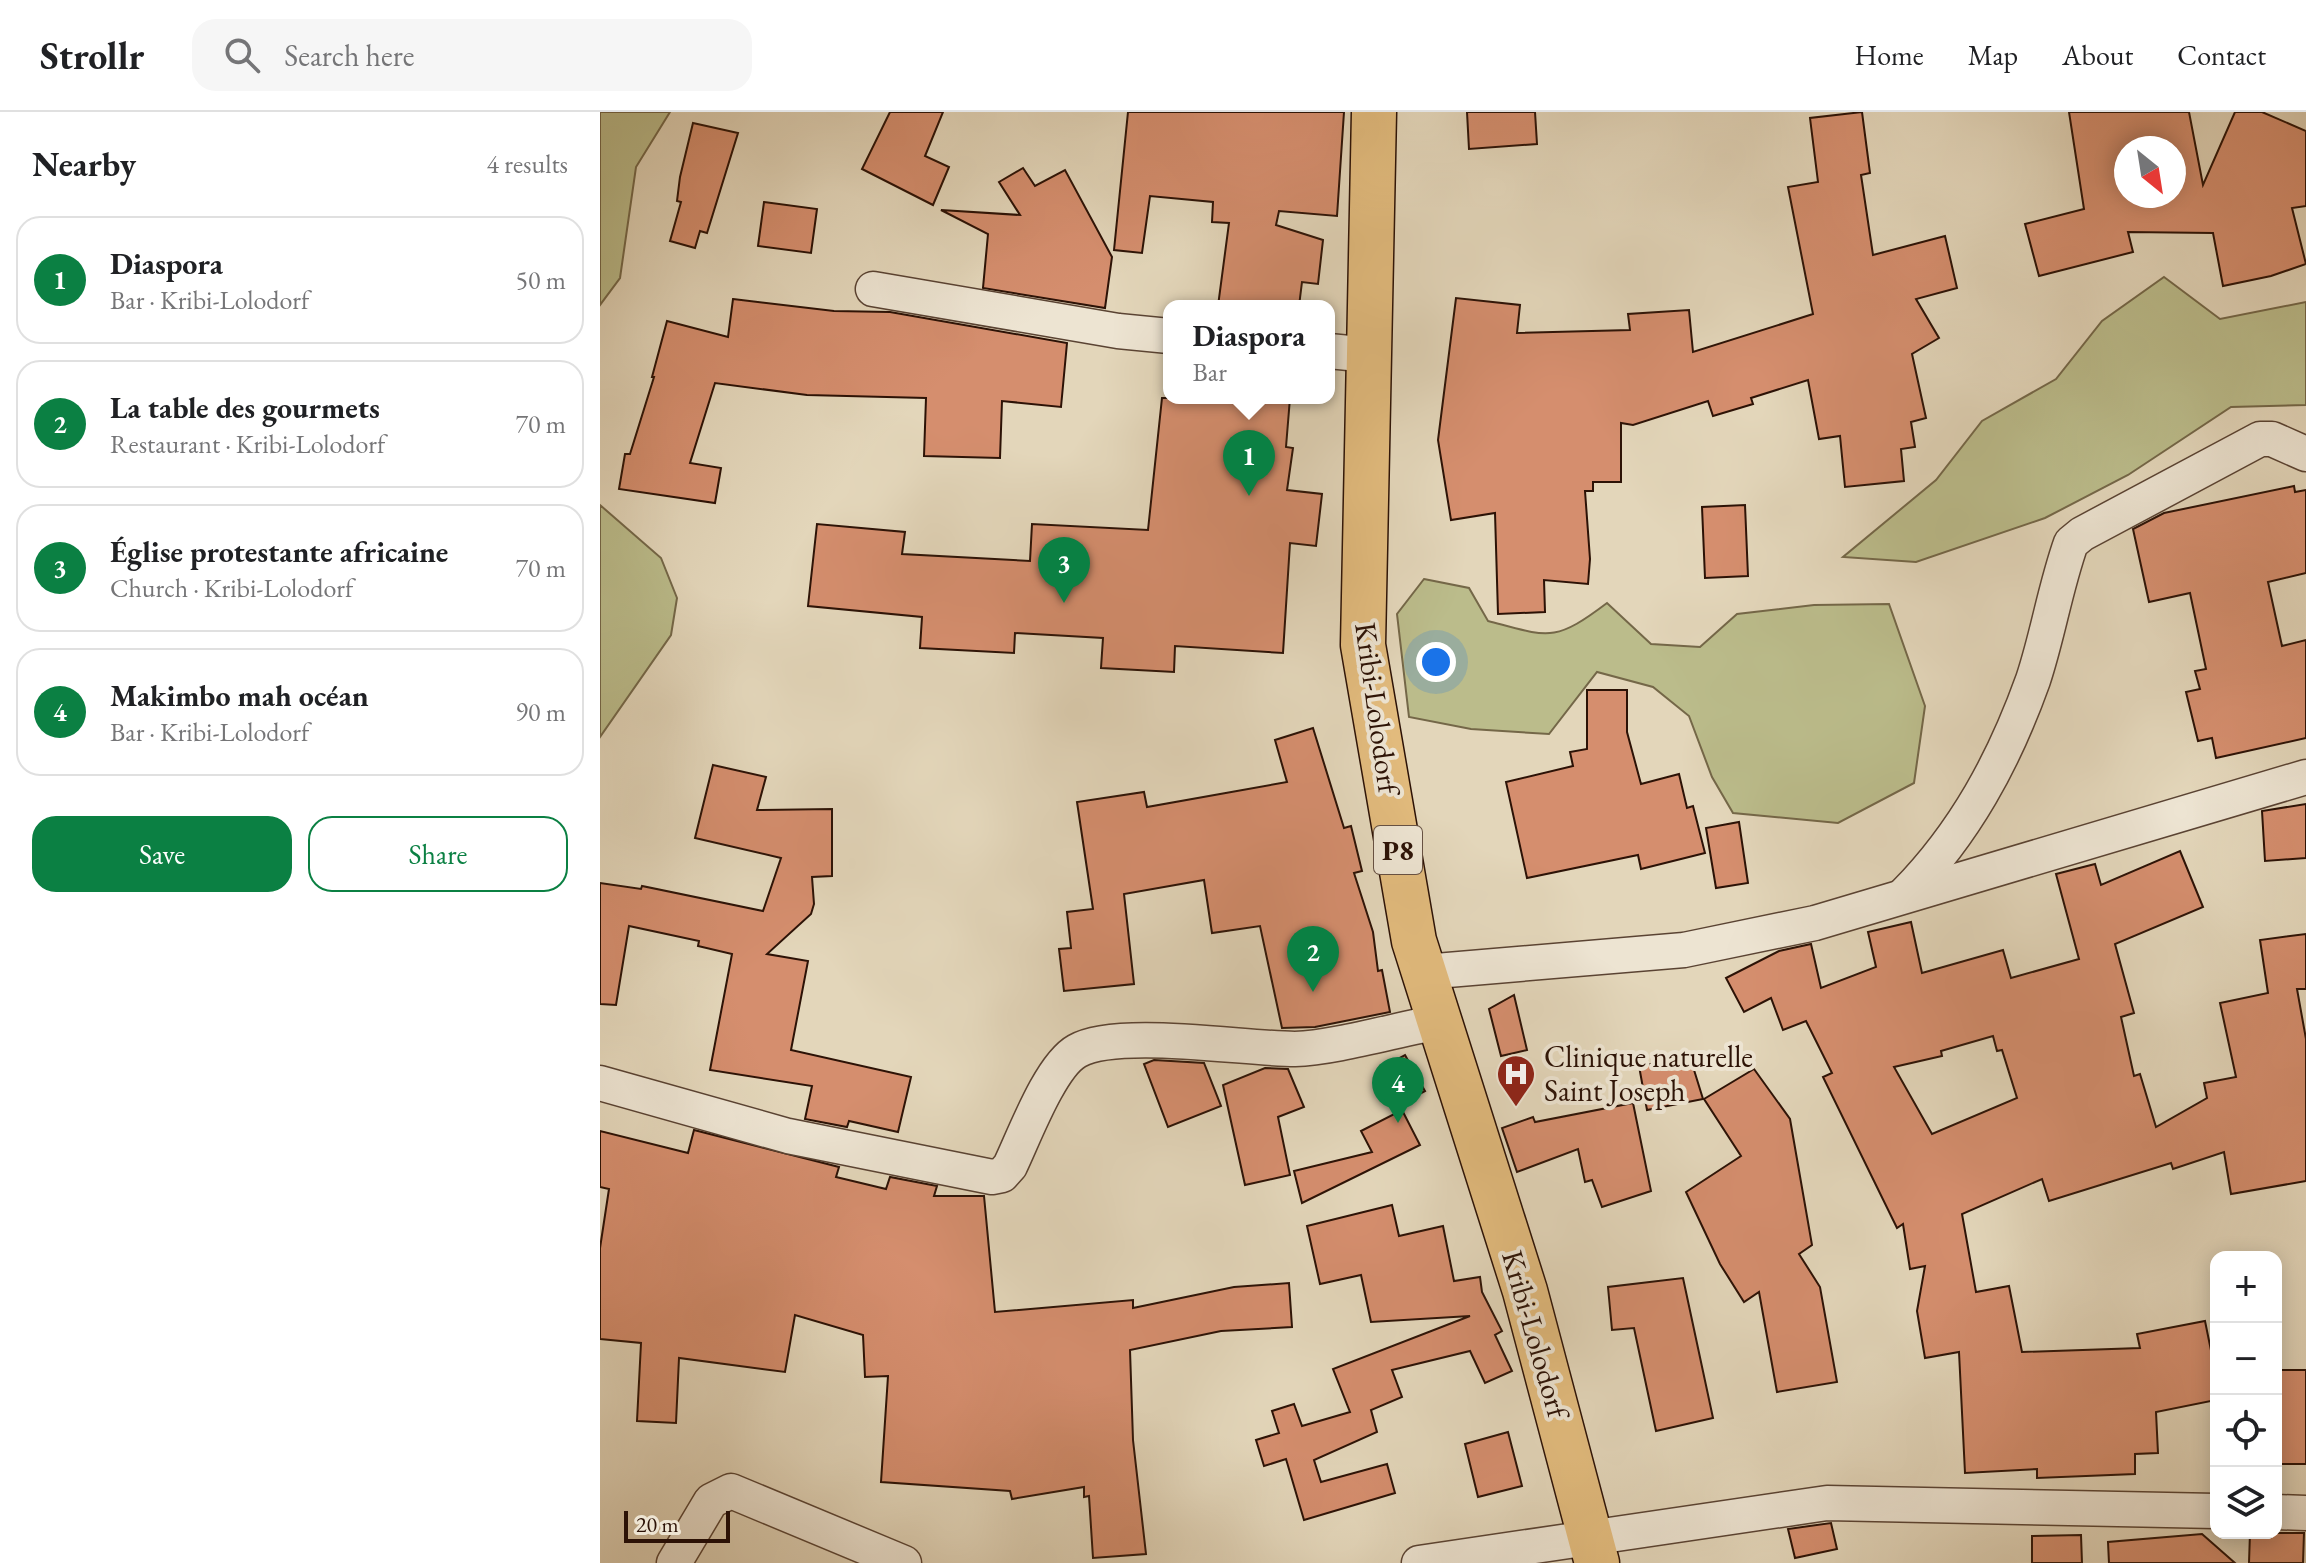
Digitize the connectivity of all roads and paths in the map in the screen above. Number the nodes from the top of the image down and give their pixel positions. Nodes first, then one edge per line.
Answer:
1 (1374, 112) edge
2 (873, 289) dead end
3 (1163, 335) edge
4 (1349, 353) edge
5 (2306, 454) edge
6 (2306, 777) edge
7 (1902, 898) junction
8 (1424, 972) junction
9 (1439, 1022) junction
10 (600, 1083) edge
11 (2210, 1511) edge
12 (2282, 1512) edge
13 (2306, 1513) edge
14 (1594, 1549) edge
15 (674, 1563) edge
16 (904, 1563) edge
17 (1419, 1563) edge

1 - 4 main road, Kribi-Lolodorf / P8
2 - 3 street
4 - 8 main road, Kribi-Lolodorf / P8
5 - 7 street
6 - 7 street
7 - 8 street
8 - 9 main road, Kribi-Lolodorf / P8
9 - 10 street
9 - 14 main road, Kribi-Lolodorf / P8
11 - 14 street
12 - 13 street
14 - 17 street
15 - 16 street

